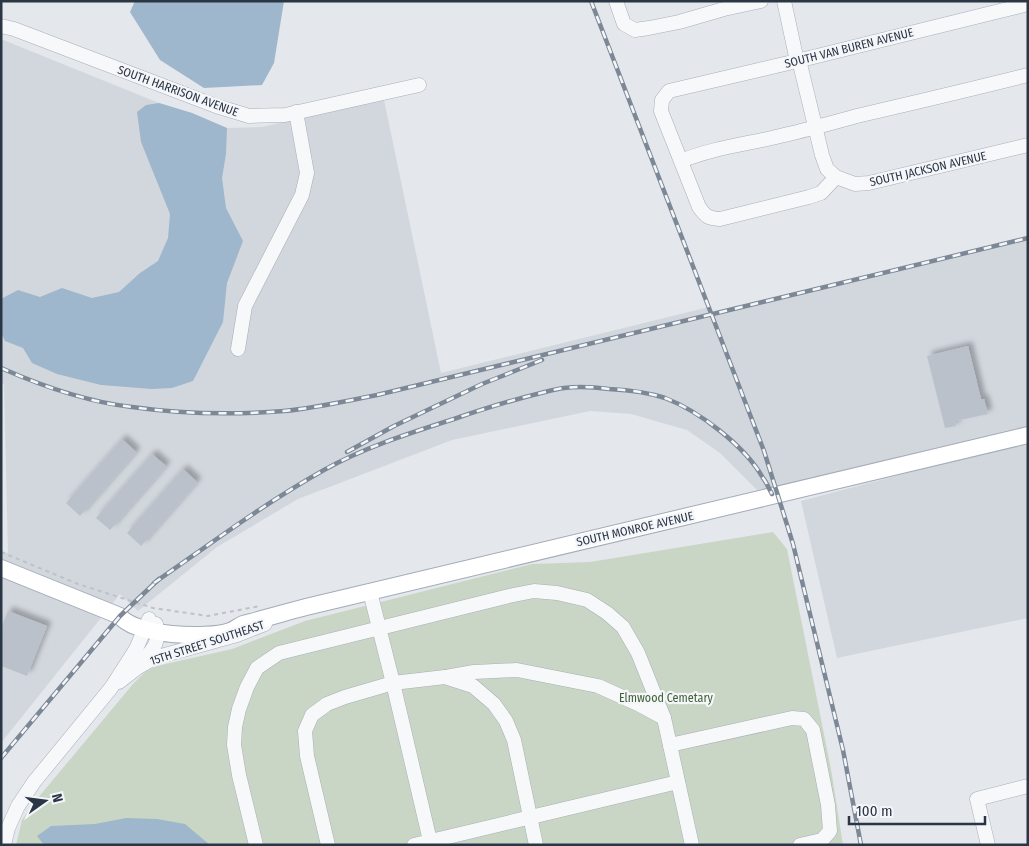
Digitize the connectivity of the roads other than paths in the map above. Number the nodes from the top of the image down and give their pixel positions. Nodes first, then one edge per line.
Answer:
1 (616, 1) edge
2 (761, 1) edge
3 (784, 1) edge
4 (1028, 4) edge
5 (1, 26) edge
6 (798, 60) junction
7 (1028, 75) edge
8 (419, 85) dead end
9 (296, 112) junction
10 (815, 127) junction
11 (1028, 145) edge
12 (681, 161) junction
13 (836, 177) junction
14 (238, 349) dead end
15 (1028, 435) edge
16 (1, 568) edge
17 (370, 592) junction
18 (306, 607) junction
19 (151, 625) junction
20 (379, 628) junction
21 (137, 668) junction
22 (445, 677) junction
23 (393, 683) junction
24 (111, 688) junction
25 (664, 718) junction
26 (670, 745) junction
27 (678, 782) junction
28 (1028, 786) edge
29 (531, 817) junction
30 (831, 838) edge
31 (430, 843) edge
32 (4, 845) edge
33 (256, 845) edge
34 (328, 845) edge
35 (414, 845) edge
36 (536, 845) edge
37 (692, 845) edge
38 (800, 845) edge
39 (988, 845) edge

1 - 2 street
3 - 6 street
4 - 6 street, SOUTH VAN BUREN AVENUE
5 - 9 street, SOUTH HARRISON AVENUE
6 - 10 street
6 - 12 street, SOUTH VAN BUREN AVENUE
7 - 10 street
8 - 9 street, SOUTH HARRISON AVENUE
9 - 14 street
10 - 12 street
10 - 13 street
11 - 13 street, SOUTH JACKSON AVENUE
12 - 13 street
15 - 17 main road, SOUTH MONROE AVENUE
16 - 19 main road, SOUTH MONROE AVENUE
17 - 18 main road, SOUTH MONROE AVENUE
17 - 20 street
18 - 19 main road, SOUTH MONROE AVENUE
18 - 21 street, 15TH STREET SOUTHEAST
19 - 21 street, 15TH STREET SOUTHEAST
19 - 24 street
20 - 23 street
20 - 25 street
20 - 33 street
21 - 24 street, 15TH STREET SOUTHEAST
22 - 23 street
22 - 25 street
22 - 29 street
23 - 31 street
23 - 34 street
24 - 32 street
25 - 26 street
26 - 27 street
26 - 30 street
27 - 29 street
27 - 37 street
28 - 39 street
29 - 31 street
29 - 36 street
30 - 38 street
31 - 35 street

